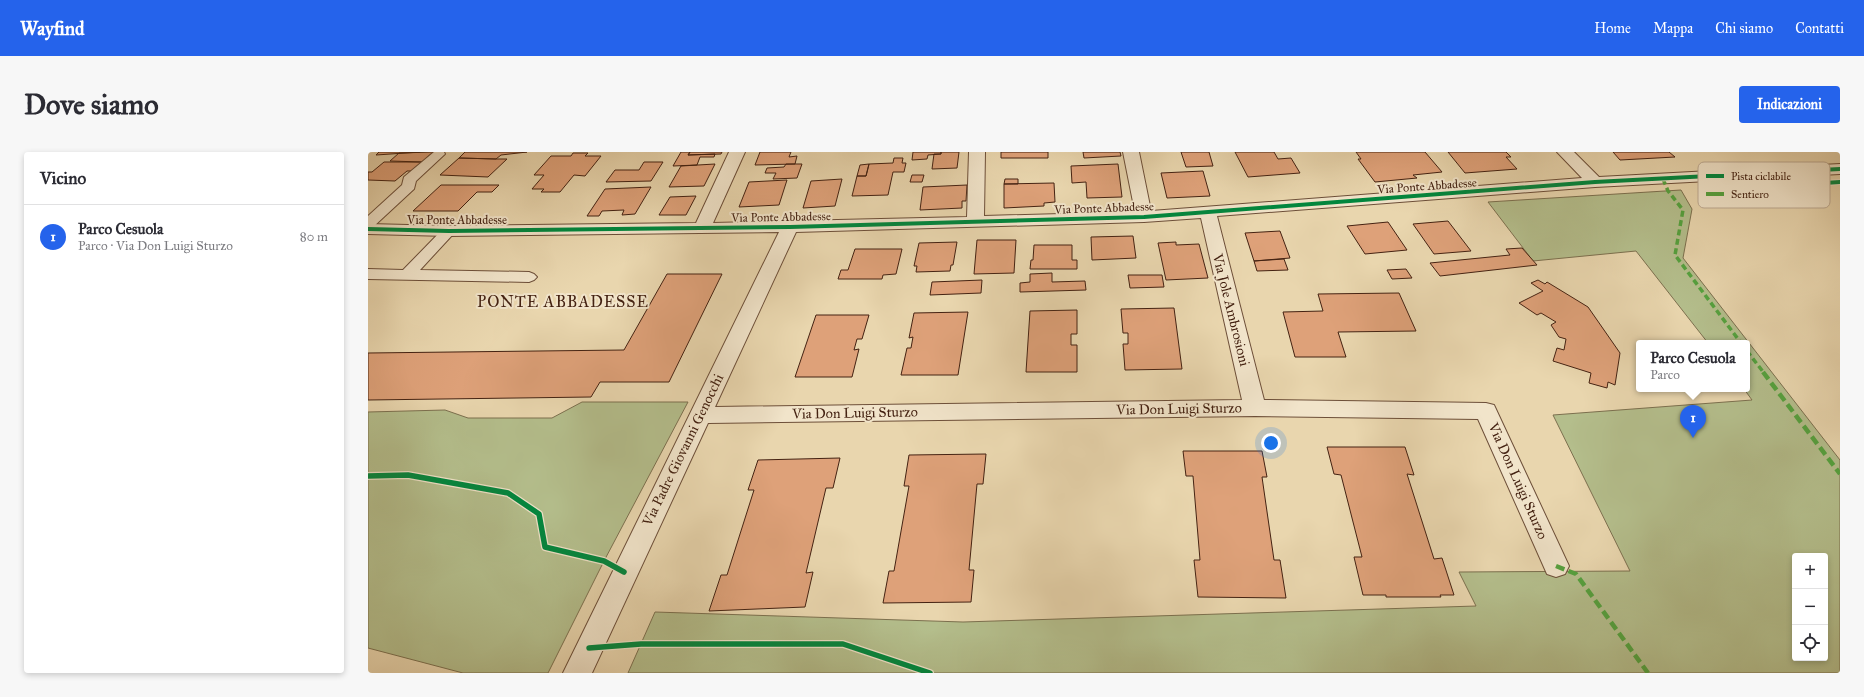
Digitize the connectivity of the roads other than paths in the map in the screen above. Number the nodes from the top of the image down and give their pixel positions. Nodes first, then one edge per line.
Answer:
1 (738, 152) edge
2 (977, 152) edge
3 (1131, 152) edge
4 (1565, 152) edge
5 (439, 154) dead end
6 (1840, 169) edge
7 (1830, 170) edge
8 (1698, 177) edge
9 (1595, 182) junction
10 (1208, 213) junction
11 (1144, 217) junction
12 (975, 222) junction
13 (368, 224) edge
14 (790, 228) junction
15 (368, 229) edge
16 (702, 229) junction
17 (449, 231) junction
18 (368, 274) edge
19 (407, 275) junction
20 (530, 277) dead end
21 (1255, 408) junction
22 (701, 415) junction
23 (1556, 566) dead end
24 (577, 673) edge

1 - 16 street
2 - 12 street
3 - 11 street
4 - 9 street
5 - 13 lane
6 - 7 street, Via Ponte Abbadesse
8 - 9 street, Via Ponte Abbadesse
9 - 10 street, Via Ponte Abbadesse
10 - 11 street, Via Ponte Abbadesse
10 - 21 street, Via Jole Ambrosioni
11 - 12 street, Via Ponte Abbadesse
12 - 14 street, Via Ponte Abbadesse
14 - 16 street, Via Ponte Abbadesse
14 - 22 street, Via Padre Giovanni Genocchi
15 - 17 street, Via Ponte Abbadesse
16 - 17 street, Via Ponte Abbadesse
17 - 19 lane
18 - 19 lane
19 - 20 lane
21 - 22 street, Via Don Luigi Sturzo
21 - 23 street, Via Don Luigi Sturzo
22 - 24 street, Via Padre Giovanni Genocchi

